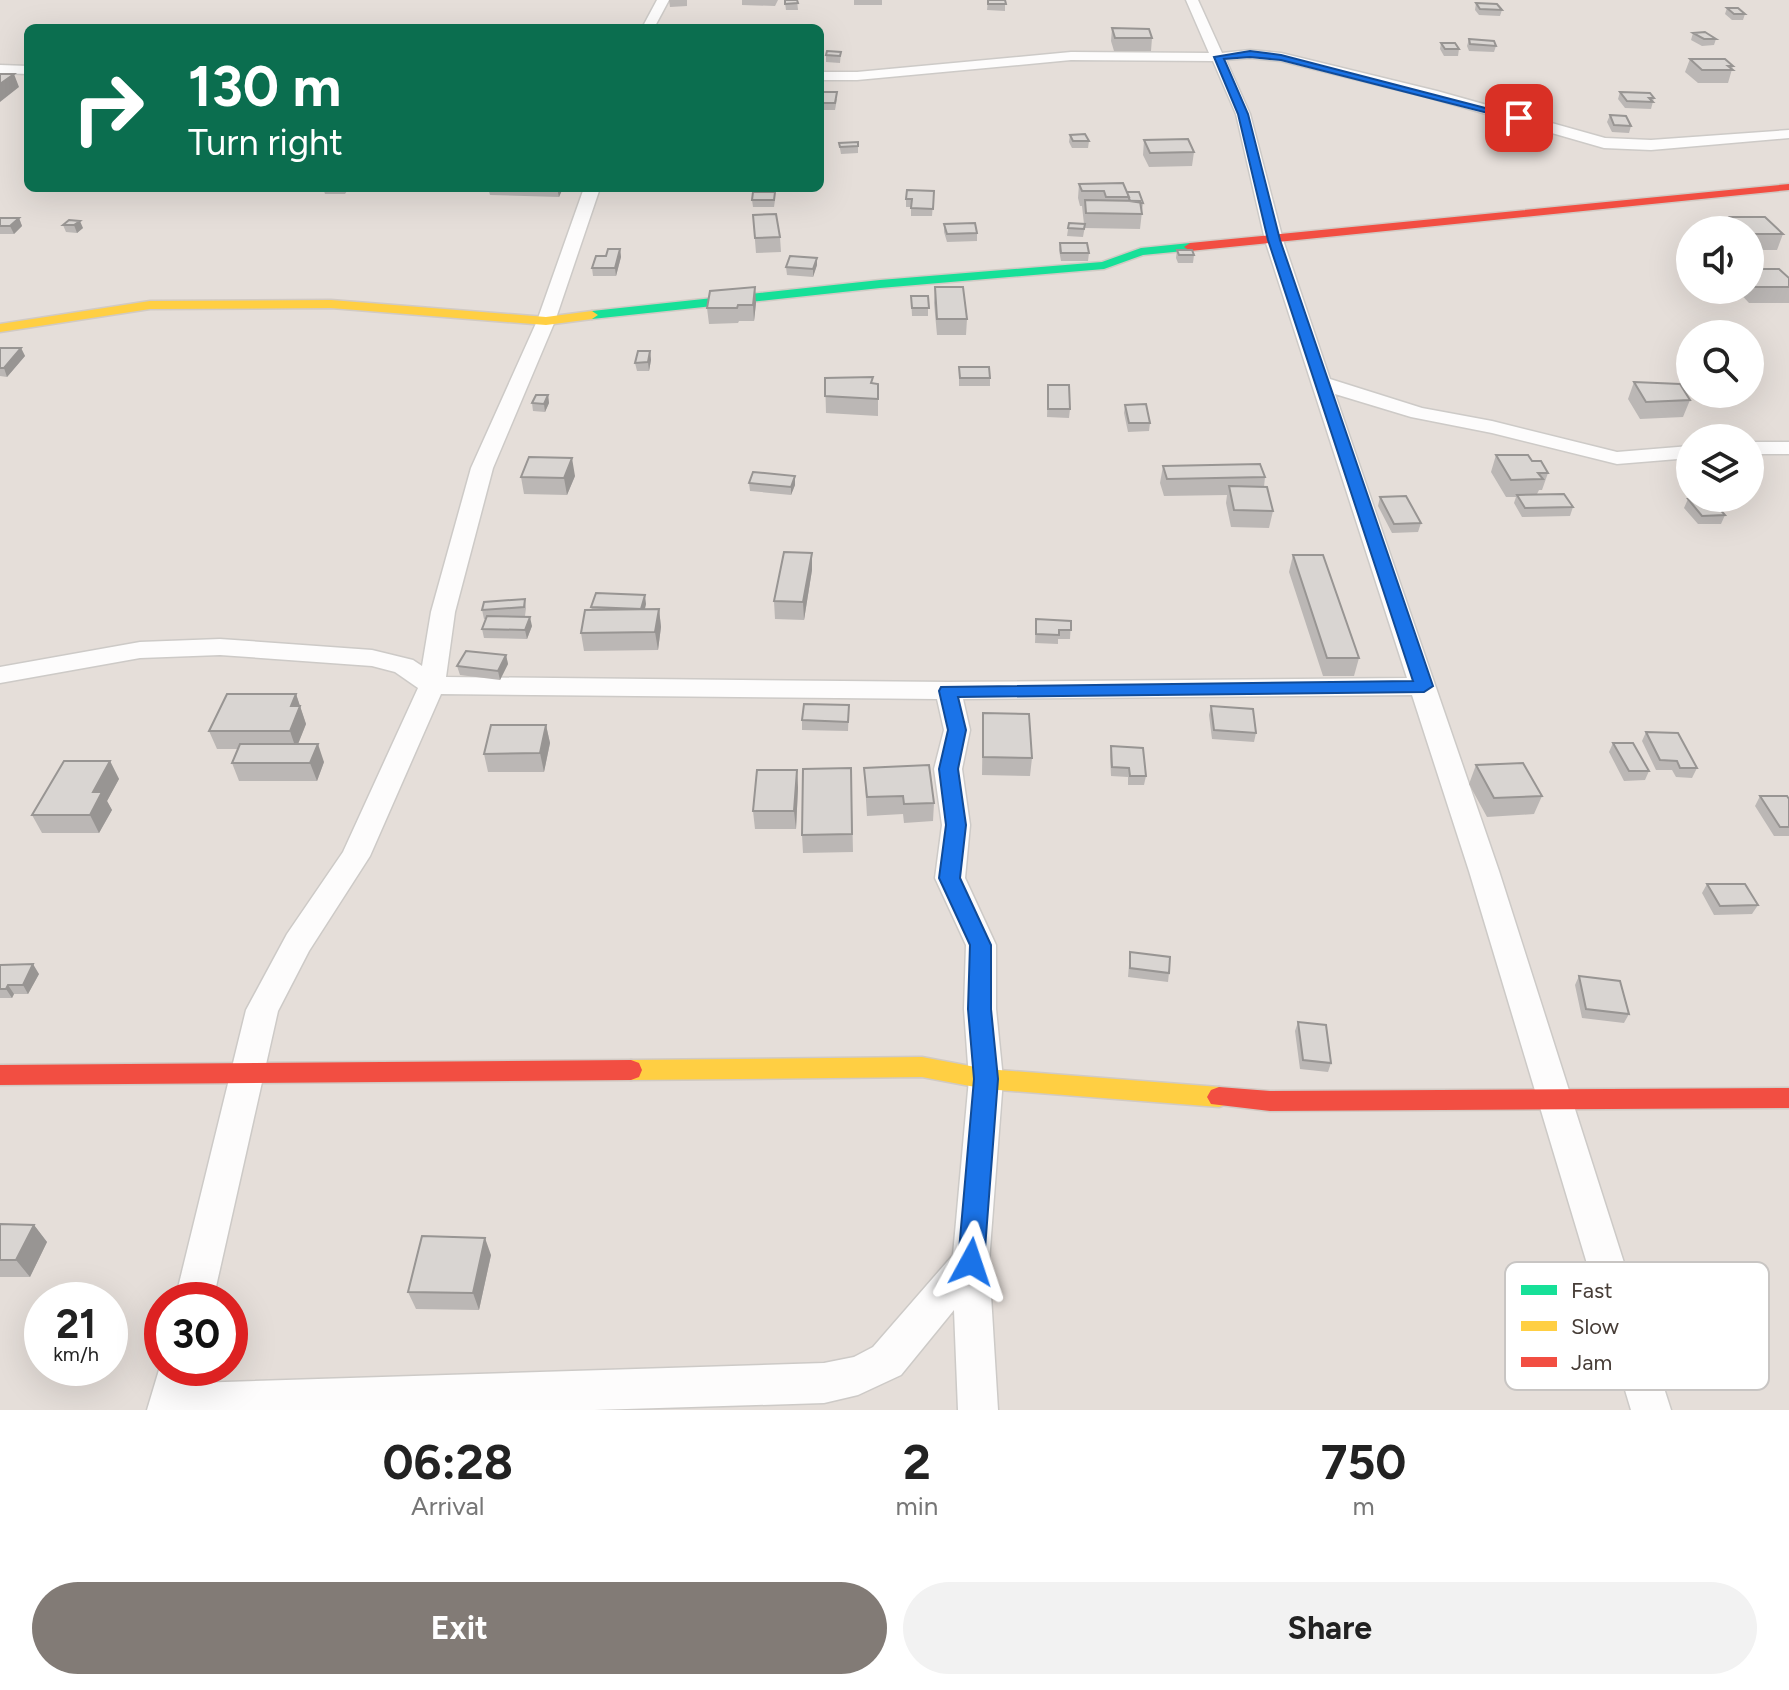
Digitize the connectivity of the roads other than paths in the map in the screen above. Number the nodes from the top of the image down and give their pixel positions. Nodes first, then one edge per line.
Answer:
1 (663, 0) edge
2 (1192, 0) edge
3 (650, 24) edge
4 (1218, 57) junction
5 (0, 69) edge
6 (24, 70) edge
7 (824, 76) edge
8 (1789, 134) edge
9 (1789, 187) edge
10 (591, 192) edge
11 (1274, 240) junction
12 (546, 321) junction
13 (0, 328) edge
14 (1322, 383) junction
15 (1764, 450) edge
16 (1676, 453) edge
17 (1784, 453) edge
18 (0, 675) edge
19 (432, 685) junction
20 (1424, 686) junction
21 (948, 691) junction
22 (0, 1075) edge
23 (249, 1075) junction
24 (986, 1079) junction
25 (1789, 1098) edge
26 (1556, 1101) junction
27 (971, 1262) junction
28 (1605, 1262) edge
29 (198, 1282) edge
30 (1645, 1390) edge
31 (171, 1394) edge
32 (978, 1410) edge
33 (1651, 1410) edge

1 - 3 street
2 - 4 street
4 - 7 street
4 - 8 street
4 - 11 street
5 - 6 street
9 - 11 street
10 - 12 street
11 - 12 street
11 - 14 street
12 - 13 street
12 - 19 street
14 - 16 street
14 - 20 street
15 - 17 street
18 - 19 street
19 - 21 street
19 - 23 street
20 - 21 street
20 - 26 street
21 - 24 street
22 - 23 street
23 - 24 street
23 - 29 street
24 - 26 street
24 - 27 street
25 - 26 street
26 - 28 street
27 - 31 street
27 - 32 street
30 - 33 street

